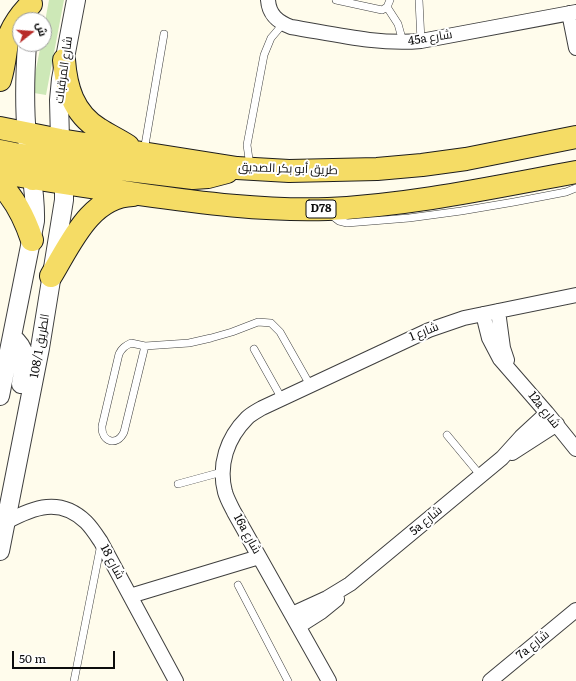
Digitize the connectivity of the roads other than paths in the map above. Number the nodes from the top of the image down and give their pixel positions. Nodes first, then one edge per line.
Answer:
1 (76, 0) edge
2 (268, 0) edge
3 (336, 0) edge
4 (419, 0) edge
5 (388, 3) edge
6 (31, 8) edge
7 (573, 12) edge
8 (283, 24) junction
9 (164, 34) dead end
10 (421, 41) junction
11 (403, 42) junction
12 (576, 48) edge
13 (27, 52) edge
14 (64, 60) junction
15 (0, 80) edge
16 (0, 128) edge
17 (27, 134) junction
18 (576, 137) edge
19 (60, 140) junction
20 (0, 151) edge
21 (142, 153) junction
22 (29, 157) junction
23 (63, 162) junction
24 (247, 169) junction
25 (0, 172) edge
26 (576, 172) edge
27 (33, 178) junction
28 (0, 184) edge
29 (65, 184) junction
30 (576, 188) edge
31 (148, 195) junction
32 (327, 209) junction
33 (32, 240) junction
34 (51, 276) junction
35 (576, 295) edge
36 (498, 311) junction
37 (483, 314) junction
38 (6, 336) edge
39 (146, 346) junction
40 (254, 349) dead end
41 (512, 371) junction
42 (310, 385) junction
43 (0, 396) edge
44 (282, 399) junction
45 (547, 413) junction
46 (557, 424) junction
47 (447, 435) dead end
48 (576, 449) edge
49 (502, 458) junction
50 (16, 468) junction
51 (222, 472) junction
52 (481, 476) junction
53 (178, 484) dead end
54 (6, 522) junction
55 (101, 542) junction
56 (0, 551) edge
57 (259, 557) junction
58 (350, 584) junction
59 (238, 586) dead end
60 (130, 596) junction
61 (576, 610) edge
62 (292, 614) junction
63 (299, 626) junction
64 (74, 681) edge
65 (176, 681) edge
66 (288, 681) edge
67 (329, 681) edge
68 (490, 681) edge

1 - 14 street, شارع المرقبات
2 - 8 street
3 - 5 lane
4 - 10 lane
5 - 11 lane
6 - 15 main road
7 - 10 street, 45a شارع
7 - 12 street
8 - 11 street, 45a شارع
8 - 24 lane
9 - 21 lane
10 - 11 street, 45a شارع
13 - 17 street
14 - 19 street, شارع المرقبات
14 - 21 main road
16 - 17 main road, طريق أبو بكر الصديق
17 - 19 main road, طريق أبو بكر الصديق
17 - 22 street
18 - 24 main road, طريق أبو بكر الصديق
19 - 21 main road, طريق أبو بكر الصديق
19 - 22 main road
19 - 23 street, 108/1 الطريق
20 - 22 main road
21 - 24 main road, طريق أبو بكر الصديق
22 - 27 street
23 - 24 main road
23 - 27 main road
23 - 29 street, 108/1 الطريق
25 - 27 main road, D78
26 - 32 main road, D78
27 - 29 main road, D78
27 - 33 street
28 - 33 main road
29 - 31 main road, D78
29 - 34 street, 108/1 الطريق
30 - 32 lane
31 - 32 main road, D78
31 - 34 main road
33 - 38 street
34 - 50 street, 108/1 الطريق
35 - 36 street, شارع 1
36 - 37 street, شارع 1
36 - 41 street, 12a شارع
37 - 41 street, 12a شارع
37 - 42 street, شارع 1
38 - 43 street
38 - 50 street
39 - 39 lane
39 - 42 lane
40 - 44 lane
41 - 45 street, 12a شارع
42 - 44 street, شارع 1
44 - 51 street, 16a شارع
45 - 46 street, 12a شارع
45 - 49 street, 5a شارع
46 - 48 street, 12a شارع
46 - 49 street, 5a شارع
47 - 52 lane
49 - 52 street, 5a شارع
50 - 54 street, 108/1 الطريق
51 - 53 lane
51 - 57 street, 16a شارع
52 - 58 street, 5a شارع
54 - 55 street, شارع 18
54 - 56 street, 108/1 الطريق
55 - 60 street, شارع 18
55 - 64 lane
57 - 60 street
57 - 62 street, 16a شارع
58 - 62 street, 5a شارع
58 - 63 street, 5a شارع
59 - 66 lane
60 - 65 street, شارع 18
61 - 68 street, 7a شارع
62 - 63 street, 16a شارع
63 - 67 street, 16a شارع

